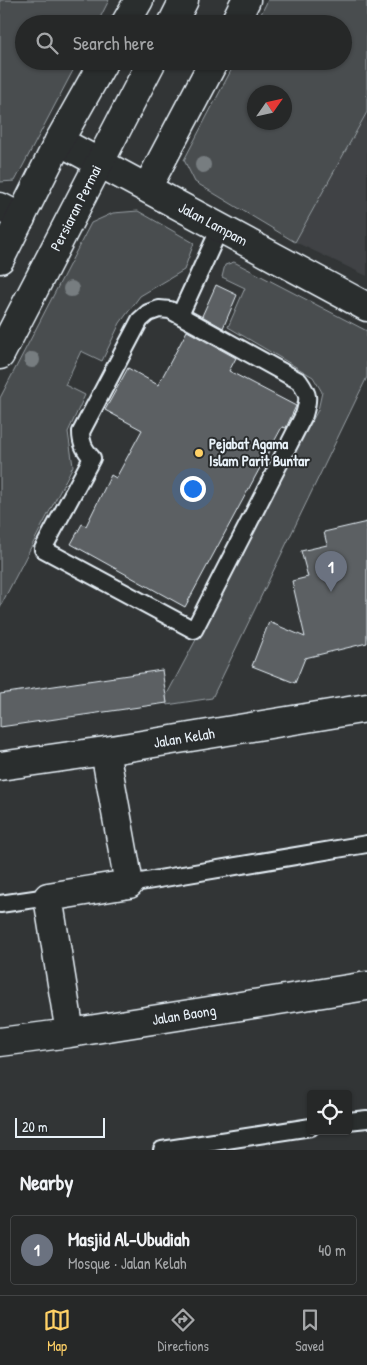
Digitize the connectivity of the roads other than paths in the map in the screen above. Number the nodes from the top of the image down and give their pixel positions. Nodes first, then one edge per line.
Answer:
1 (139, 0) edge
2 (184, 0) edge
3 (246, 0) edge
4 (130, 15) edge
5 (176, 15) edge
6 (238, 15) edge
7 (99, 70) edge
8 (147, 70) edge
9 (209, 70) edge
10 (60, 141) junction
11 (100, 163) junction
12 (147, 188) junction
13 (11, 212) edge
14 (220, 228) junction
15 (0, 259) edge
16 (367, 307) edge
17 (180, 316) junction
18 (0, 355) edge
19 (367, 708) edge
20 (105, 751) junction
21 (0, 766) edge
22 (367, 844) edge
23 (129, 884) junction
24 (48, 897) junction
25 (0, 904) edge
26 (367, 986) edge
27 (70, 1033) junction
28 (0, 1042) edge
29 (367, 1118) edge
30 (352, 1120) edge
31 (307, 1128) edge
32 (162, 1150) edge

1 - 4 street
2 - 5 street
3 - 6 street
7 - 10 street
8 - 11 street, Persiaran Permai
9 - 12 street
10 - 11 street, Jalan Lampam
10 - 13 street
11 - 12 street, Jalan Lampam
11 - 18 street, Persiaran Permai
12 - 14 street, Jalan Lampam
13 - 15 street
14 - 16 street, Jalan Lampam
14 - 17 lane
17 - 17 lane
19 - 20 street, Jalan Kelah
20 - 21 street, Jalan Kelah
20 - 23 street
22 - 23 lane
23 - 24 street
24 - 25 lane
24 - 27 street
26 - 27 street, Jalan Baong
27 - 28 street, Jalan Baong
29 - 30 lane
31 - 32 lane

